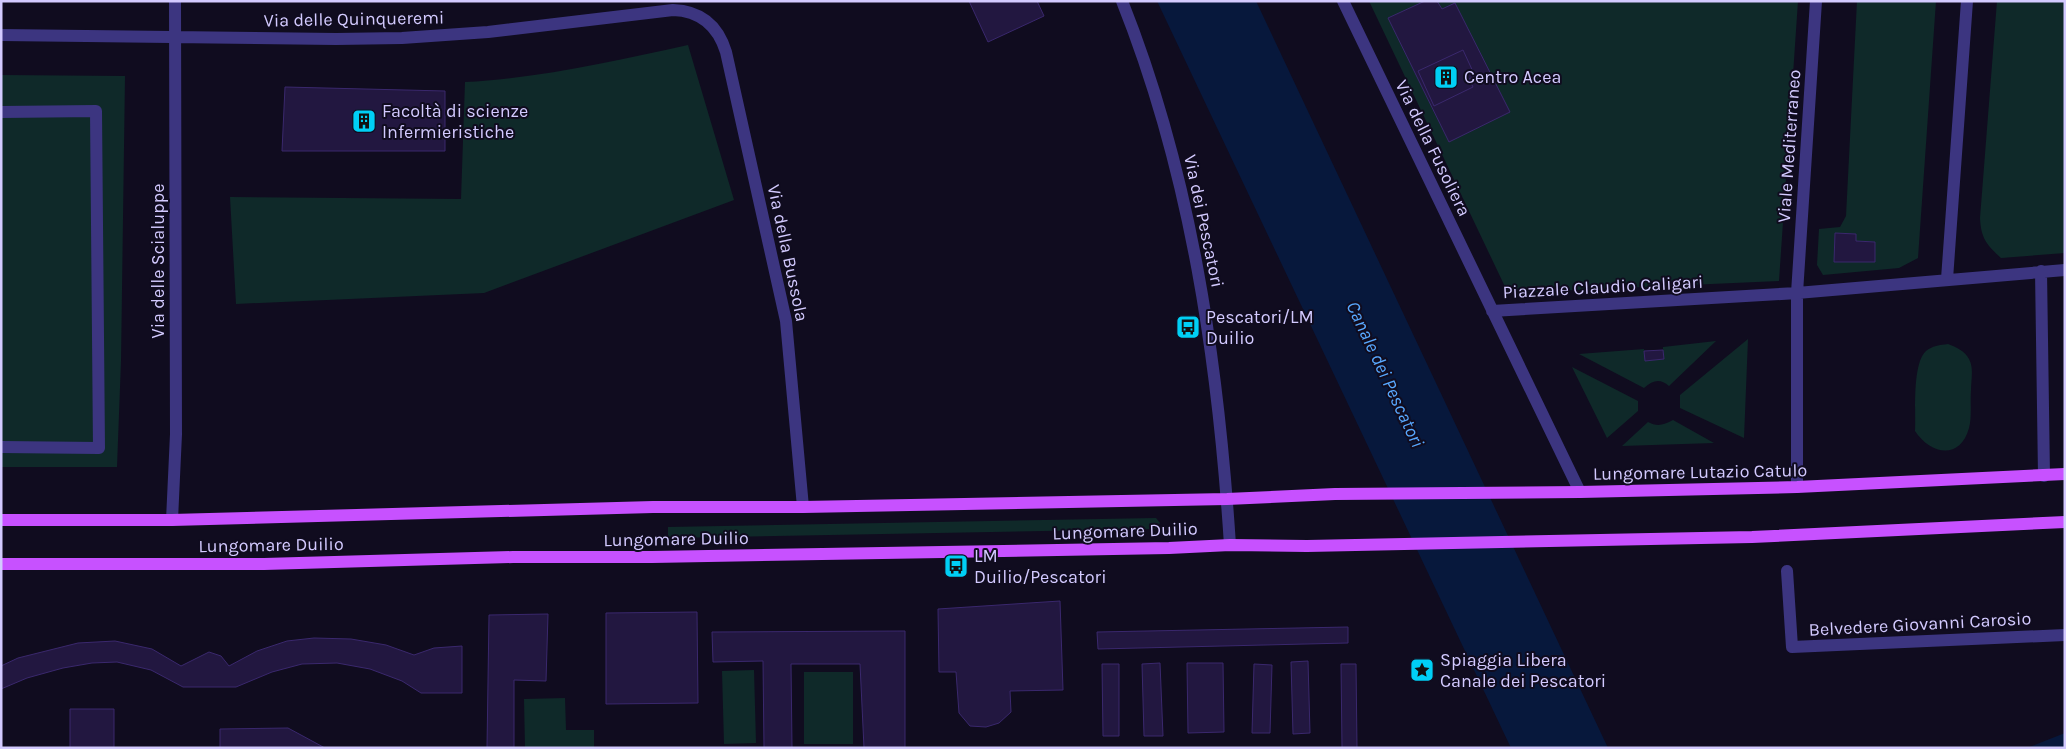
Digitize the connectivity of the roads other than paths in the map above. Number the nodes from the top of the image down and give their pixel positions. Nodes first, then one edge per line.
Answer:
1 (175, 1) edge
2 (1122, 1) edge
3 (1343, 1) edge
4 (1816, 1) edge
5 (1967, 1) edge
6 (704, 17) joint
7 (1, 35) edge
8 (174, 38) junction
9 (1, 112) edge
10 (2065, 270) edge
11 (2041, 271) junction
12 (1947, 279) junction
13 (1796, 293) junction
14 (1492, 311) junction
15 (1, 448) edge
16 (2065, 474) edge
17 (2044, 476) junction
18 (1797, 488) junction
19 (1580, 492) junction
20 (1335, 494) joint
21 (1227, 499) junction
22 (803, 507) junction
23 (1, 520) edge
24 (172, 520) junction
25 (2065, 522) edge
26 (1230, 545) junction
27 (1, 564) edge
28 (1787, 571) dead end
29 (2065, 635) edge

1 - 8 street, Via delle Scialuppe
2 - 21 street, Via dei Pescatori
3 - 14 street, Via della Fusoliera
4 - 13 street, Viale Mediterraneo
5 - 12 street
6 - 8 street, Via delle Quinqueremi
6 - 22 street, Via della Bussola
7 - 8 street, Via delle Quinqueremi
8 - 24 street, Via delle Scialuppe
9 - 15 street
10 - 11 street, Piazzale Claudio Caligari
11 - 12 street, Piazzale Claudio Caligari
11 - 17 street
12 - 13 street, Piazzale Claudio Caligari
13 - 14 street, Piazzale Claudio Caligari
13 - 18 street
14 - 19 street, Piazzale Claudio Caligari
16 - 17 main road, Lungomare Lutazio Catulo
17 - 18 main road, Lungomare Lutazio Catulo
18 - 19 main road, Lungomare Lutazio Catulo
19 - 20 main road, Lungomare Lutazio Catulo
20 - 21 main road, Lungomare Duilio
21 - 22 main road, Lungomare Duilio
21 - 26 street, Via dei Pescatori
22 - 24 main road, Lungomare Duilio
23 - 24 main road, Lungomare Duilio
25 - 26 main road, Lungomare Duilio
26 - 27 main road, Lungomare Duilio
28 - 29 street, Belvedere Giovanni Carosio

